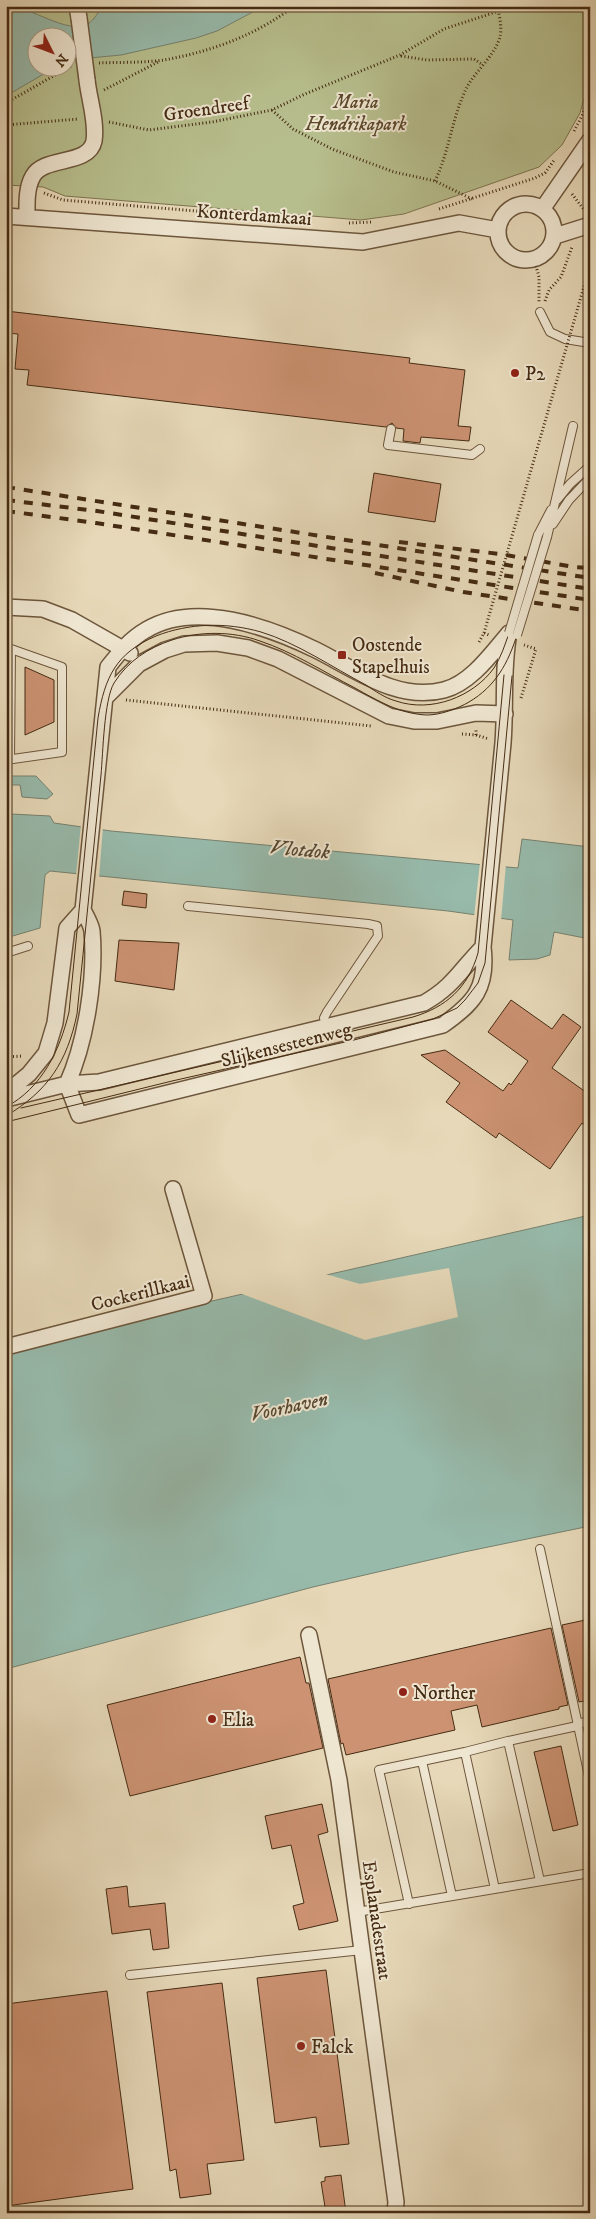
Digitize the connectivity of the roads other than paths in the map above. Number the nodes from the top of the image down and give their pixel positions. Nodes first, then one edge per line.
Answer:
1 (78, 12) edge
2 (590, 140) edge
3 (543, 208) junction
4 (6, 216) edge
5 (27, 218) junction
6 (590, 225) edge
7 (498, 230) junction
8 (555, 236) junction
9 (540, 312) road end
10 (590, 343) edge
11 (573, 426) dead end
12 (391, 429) dead end
13 (480, 449) dead end
14 (590, 466) edge
15 (590, 478) edge
16 (555, 503) junction
17 (547, 538) junction
18 (6, 607) edge
19 (513, 634) junction
20 (123, 648) junction
21 (9, 649) edge
22 (139, 664) junction
23 (105, 698) junction
24 (505, 714) junction
25 (8, 760) edge
26 (188, 906) dead end
27 (83, 910) junction
28 (28, 946) dead end
29 (483, 947) junction
30 (6, 953) edge
31 (326, 1027) junction
32 (67, 1084) junction
33 (6, 1093) edge
34 (6, 1099) edge
35 (173, 1189) dead end
36 (6, 1347) edge
37 (540, 1549) dead end
38 (309, 1635) dead end
39 (590, 1721) edge
40 (577, 1725) junction
41 (508, 1741) junction
42 (464, 1752) junction
43 (422, 1761) junction
44 (590, 1781) edge
45 (590, 1873) edge
46 (540, 1881) junction
47 (494, 1889) junction
48 (452, 1896) junction
49 (409, 1904) junction
50 (356, 1912) junction
51 (362, 1950) junction
52 (130, 1975) dead end
53 (395, 2213) edge

1 - 5 street, bridge
2 - 3 street
3 - 7 street
3 - 8 street
4 - 5 street, Konterdamkaai
5 - 7 street, Konterdamkaai
6 - 8 street
7 - 8 street
9 - 10 lane
11 - 16 lane
12 - 13 lane
14 - 16 lane
15 - 17 lane
16 - 17 lane
16 - 19 lane, bridge
17 - 19 lane, bridge
18 - 20 street
19 - 20 street
19 - 24 street, Slijkensesteenweg
20 - 22 street
20 - 23 street
21 - 25 lane
21 - 25 lane
22 - 23 street
22 - 24 street
23 - 27 street
24 - 29 street, Slijkensesteenweg
26 - 31 lane
27 - 32 street
27 - 33 street
28 - 30 lane
29 - 31 street, Slijkensesteenweg
29 - 32 street, Slijkensesteenweg
31 - 32 street, Slijkensesteenweg
32 - 34 street, Slijkensesteenweg
35 - 36 street, Cockerillkaai
37 - 40 lane
38 - 50 street, Esplanadestraat
39 - 40 lane
40 - 41 lane
40 - 44 lane
41 - 42 lane
41 - 46 lane
42 - 43 lane
42 - 47 lane
43 - 48 lane
43 - 49 lane
45 - 46 lane
46 - 47 lane
47 - 48 lane
48 - 49 lane
49 - 50 lane
50 - 51 street, Esplanadestraat
51 - 52 lane
51 - 53 street, Esplanadestraat

